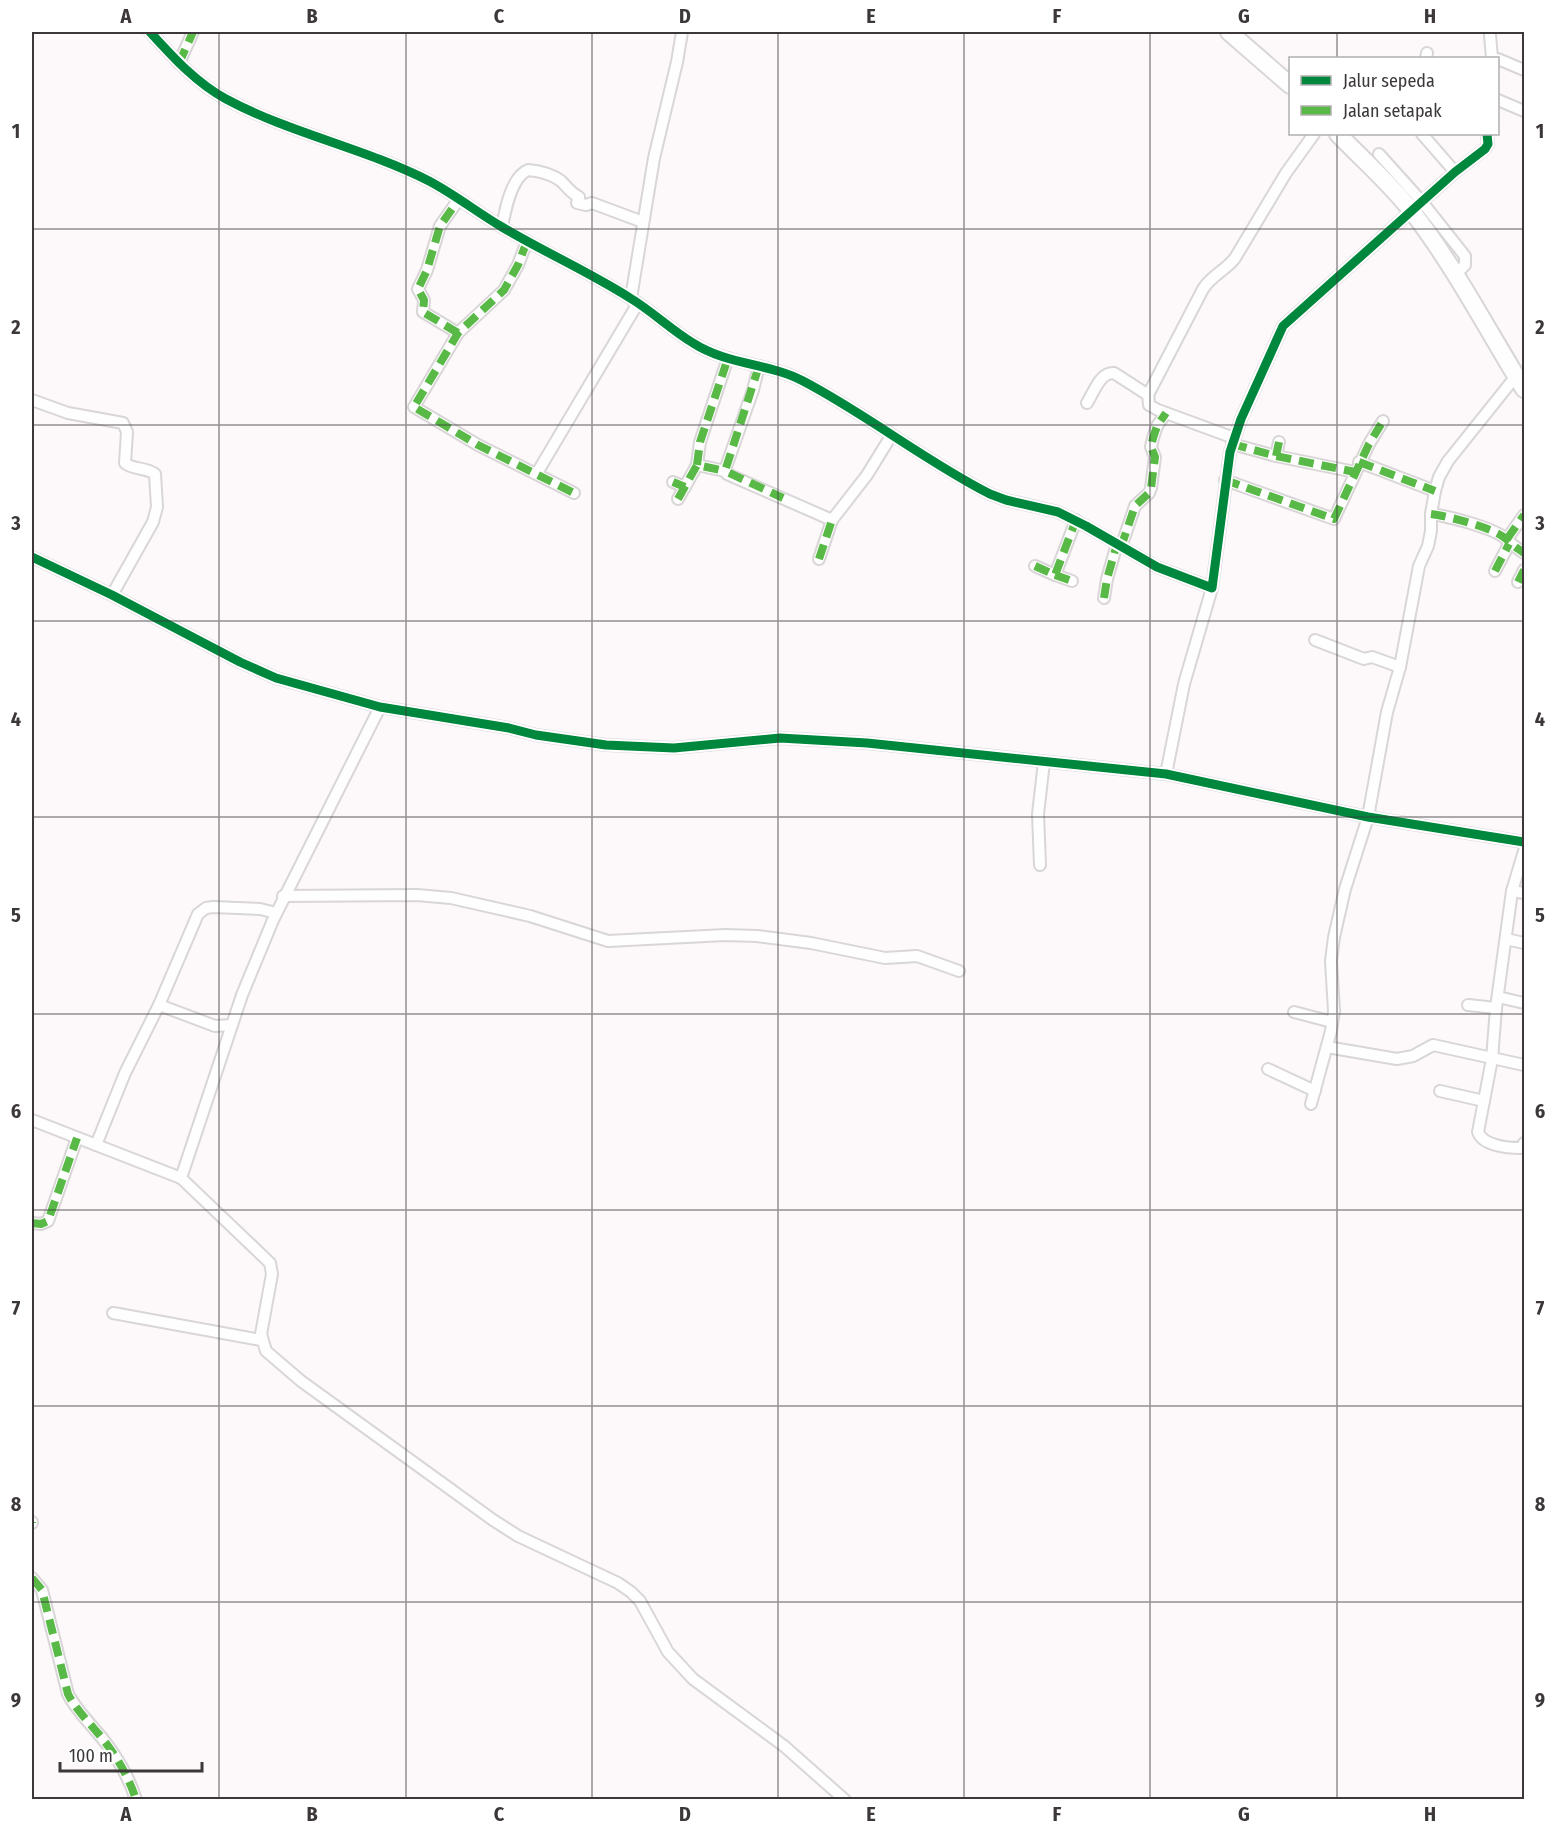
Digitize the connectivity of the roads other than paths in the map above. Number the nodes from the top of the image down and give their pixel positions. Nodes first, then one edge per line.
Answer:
1 (150, 32) edge
2 (193, 32) edge
3 (682, 32) edge
4 (1229, 32) edge
5 (1490, 35) dead end
6 (1494, 57) edge
7 (1499, 60) edge
8 (179, 63) junction
9 (1524, 70) edge
10 (1289, 84) edge
11 (1499, 101) edge
12 (1524, 111) edge
13 (1313, 135) edge
14 (1339, 135) edge
15 (1427, 135) edge
16 (1486, 135) edge
17 (1379, 154) dead end
18 (1455, 172) junction
19 (459, 199) junction
20 (1417, 207) junction
21 (643, 222) junction
22 (502, 227) junction
23 (527, 241) junction
24 (635, 301) junction
25 (458, 333) junction
26 (728, 358) junction
27 (759, 366) junction
28 (1520, 383) edge
29 (1148, 393) junction
30 (32, 400) edge
31 (1087, 403) dead end
32 (1166, 413) junction
33 (1383, 422) dead end
34 (891, 436) junction
35 (1233, 441) junction
36 (1279, 442) dead end
37 (1276, 456) junction
38 (697, 465) junction
39 (1357, 467) junction
40 (725, 471) junction
41 (537, 473) junction
42 (1225, 480) junction
43 (673, 482) dead end
44 (685, 487) junction
45 (1435, 491) junction
46 (574, 493) dead end
47 (678, 499) dead end
48 (1431, 514) junction
49 (1524, 515) edge
50 (832, 520) junction
51 (1076, 520) junction
52 (1508, 542) junction
53 (1119, 545) junction
54 (1524, 553) edge
55 (32, 557) edge
56 (819, 559) dead end
57 (1035, 566) dead end
58 (1524, 570) edge
59 (1495, 571) dead end
60 (1055, 575) junction
61 (1072, 581) dead end
62 (1518, 582) dead end
63 (1212, 588) junction
64 (112, 595) junction
65 (1104, 598) dead end
66 (1315, 640) dead end
67 (1400, 667) junction
68 (380, 707) junction
69 (1044, 762) junction
70 (1166, 774) junction
71 (1368, 817) junction
72 (1524, 842) edge
73 (1524, 851) edge
74 (1040, 865) dead end
75 (1512, 891) junction
76 (1524, 893) edge
77 (283, 896) junction
78 (276, 913) junction
79 (1506, 939) junction
80 (1524, 943) edge
81 (959, 971) dead end
82 (1497, 1002) junction
83 (1524, 1003) edge
84 (159, 1005) junction
85 (1468, 1005) dead end
86 (1294, 1012) dead end
87 (1332, 1022) junction
88 (232, 1025) junction
89 (1326, 1047) junction
90 (1492, 1059) junction
91 (1524, 1065) edge
92 (1268, 1069) dead end
93 (1315, 1091) junction
94 (1440, 1091) dead end
95 (1484, 1101) junction
96 (1311, 1104) dead end
97 (32, 1120) edge
98 (77, 1138) junction
99 (1524, 1143) edge
100 (96, 1145) junction
101 (182, 1178) junction
102 (32, 1223) edge
103 (113, 1313) dead end
104 (261, 1340) junction
105 (32, 1578) edge
106 (136, 1800) edge
107 (845, 1800) edge

1 - 8 street
2 - 8 street
3 - 21 street
4 - 10 main road
5 - 6 street
7 - 9 street
8 - 19 street
11 - 12 street
13 - 29 street
14 - 20 main road
15 - 18 street
16 - 18 street
17 - 20 street
18 - 20 street
19 - 22 street
19 - 25 street
20 - 28 main road
20 - 35 street
21 - 22 street
21 - 24 street
22 - 23 street
23 - 24 street
23 - 25 street
24 - 26 street
24 - 41 street
25 - 41 street
26 - 27 street
26 - 38 street
27 - 34 street
27 - 40 street
28 - 45 street
29 - 31 street
29 - 32 street
30 - 64 street
32 - 35 street
32 - 53 street
33 - 39 street
34 - 50 street
34 - 51 street
35 - 37 street
35 - 42 street
36 - 37 street
37 - 39 street
38 - 40 street
38 - 44 street
39 - 42 street
39 - 45 street
40 - 50 street
41 - 46 street
42 - 63 street
43 - 44 street
44 - 47 street
45 - 48 street
48 - 52 street
48 - 67 street
49 - 52 street
50 - 56 street
51 - 53 street
51 - 60 street
52 - 54 street
52 - 59 street
53 - 63 street
53 - 65 street
55 - 64 street
57 - 60 street
58 - 62 street
60 - 61 street
63 - 70 street
64 - 68 street
66 - 67 street
67 - 71 street
68 - 69 street
68 - 77 street
69 - 70 street
69 - 74 street
70 - 71 street
71 - 72 street
71 - 87 street
73 - 75 street
75 - 76 street
75 - 79 street
77 - 78 street
77 - 81 street
78 - 84 street
78 - 88 street
79 - 80 street
79 - 82 street
82 - 83 street
82 - 85 street
82 - 90 street
84 - 88 street
84 - 100 street
86 - 87 street
87 - 89 street
88 - 101 street
89 - 90 street
89 - 93 street
90 - 91 street
90 - 95 street
92 - 93 street
93 - 96 street
94 - 95 street
95 - 99 street
97 - 98 street
98 - 100 street
98 - 102 street
100 - 101 street
101 - 104 street
103 - 104 street
104 - 107 street
105 - 106 street

